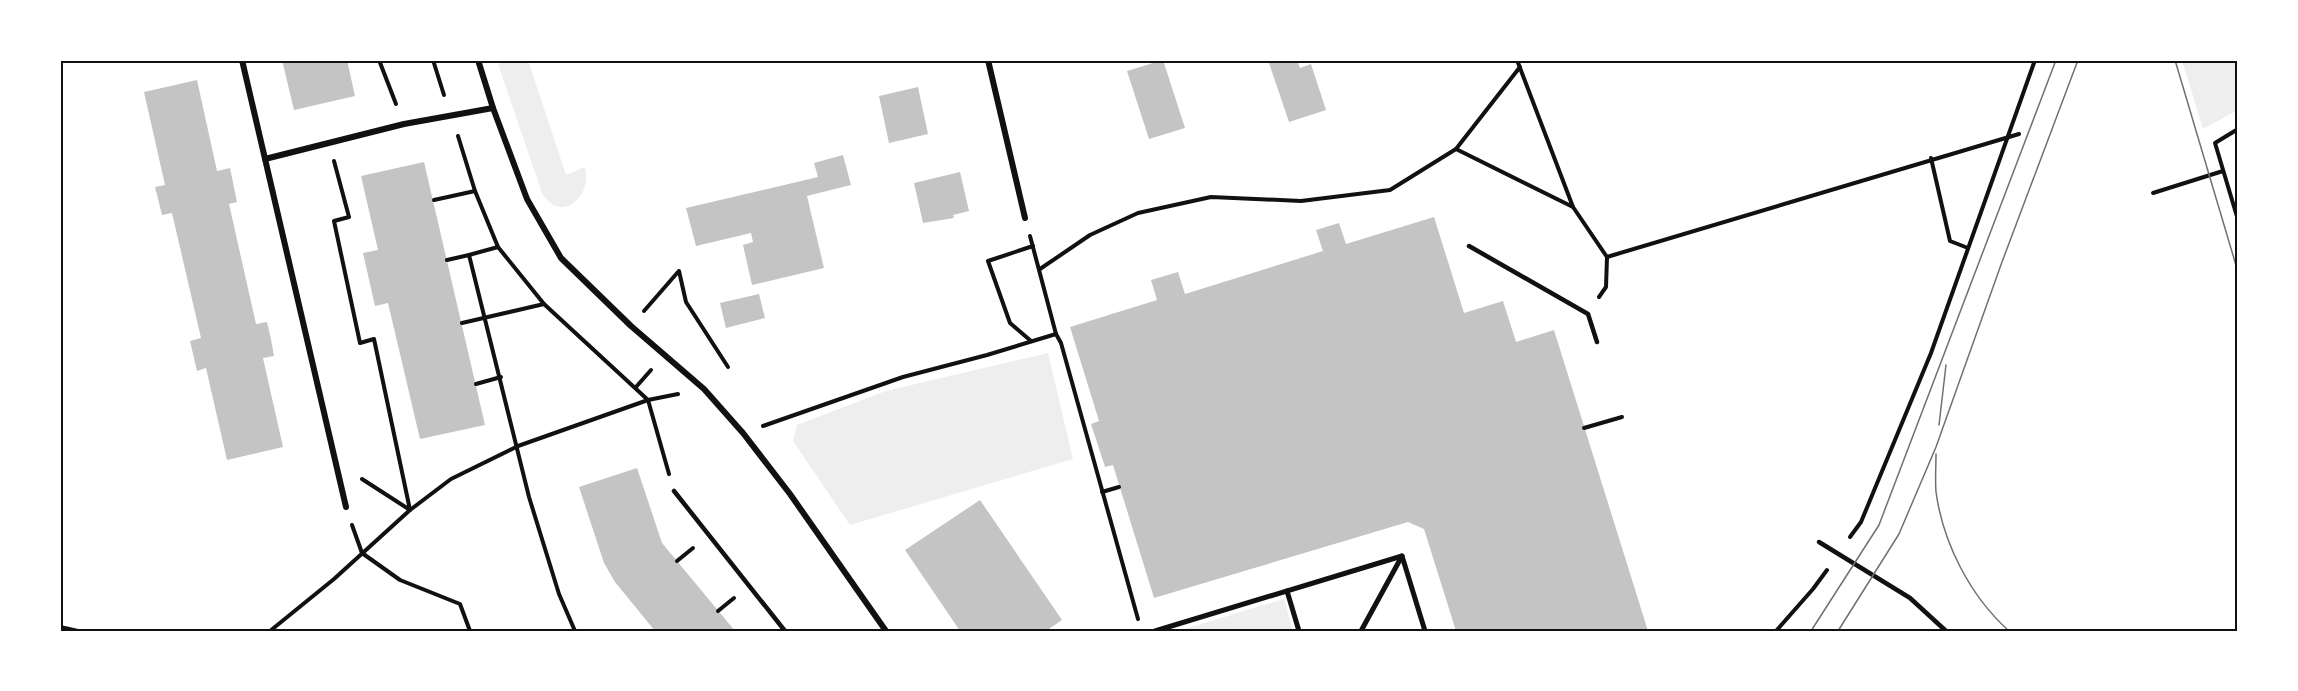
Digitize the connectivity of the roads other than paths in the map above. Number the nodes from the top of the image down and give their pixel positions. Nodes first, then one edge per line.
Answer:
1 (242, 60) edge
2 (478, 60) edge
3 (988, 60) edge
4 (494, 108) junction
5 (265, 159) junction
6 (1025, 218) road end
7 (1469, 246) dead end
8 (1597, 342) dead end
9 (674, 491) road end
10 (346, 507) road end
11 (1818, 542) dead end
12 (1402, 556) junction
13 (1287, 591) junction
14 (785, 631) edge
15 (886, 631) edge
16 (1155, 631) edge
17 (1299, 631) edge
18 (1361, 631) edge
19 (1425, 631) edge
20 (1946, 631) edge

1 - 5 street
2 - 4 street
3 - 6 street
4 - 5 street
4 - 15 street
5 - 10 street
7 - 8 lane
9 - 14 lane
11 - 20 lane
12 - 13 street
12 - 18 street
12 - 19 street
13 - 16 street
13 - 17 street

